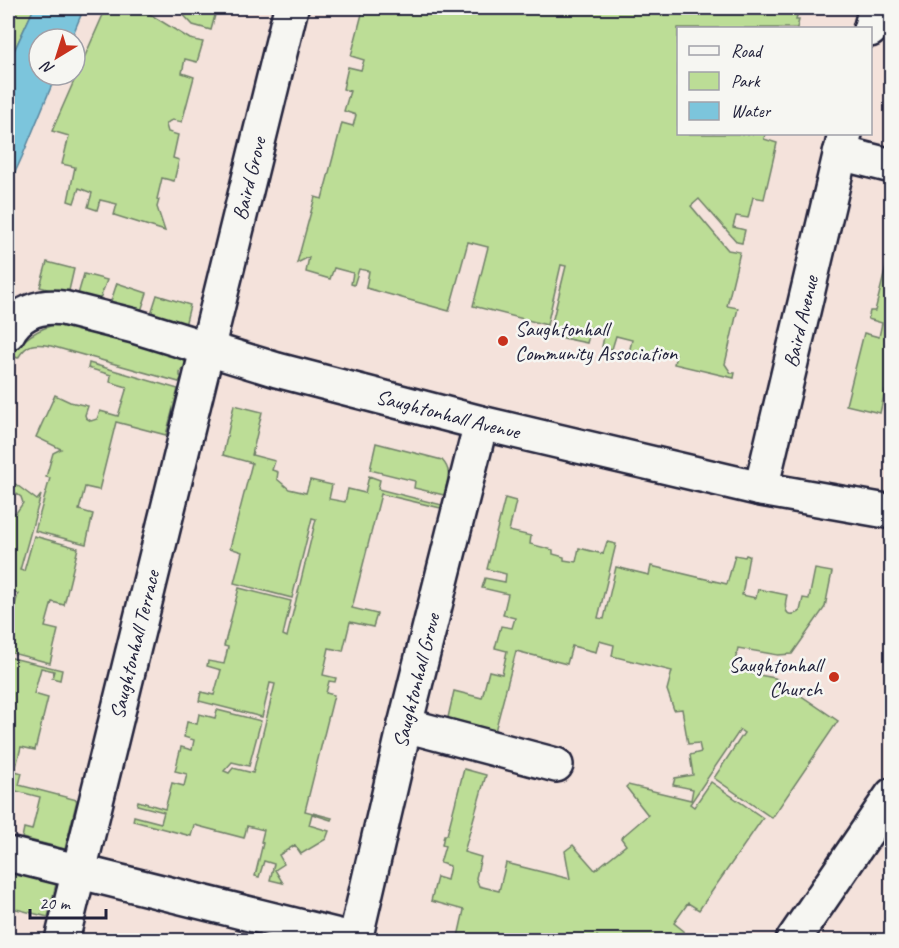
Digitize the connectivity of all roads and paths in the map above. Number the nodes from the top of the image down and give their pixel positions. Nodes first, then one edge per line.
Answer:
1 (291, 8) edge
2 (876, 8) edge
3 (871, 27) edge
4 (843, 143) edge
5 (891, 166) edge
6 (9, 326) edge
7 (208, 348) junction
8 (482, 423) junction
9 (761, 489) junction
10 (891, 512) edge
11 (405, 725) junction
12 (556, 765) dead end
13 (891, 795) edge
14 (8, 854) edge
15 (78, 871) junction
16 (62, 940) edge
17 (355, 940) edge
18 (793, 940) edge

1 - 7 street, Baird Grove
2 - 3 street
4 - 5 street, Baird Avenue
4 - 9 street, Baird Avenue
6 - 7 street, Saughtonhall Avenue
7 - 8 street, Saughtonhall Avenue
7 - 15 street, Saughtonhall Terrace
8 - 9 street, Saughtonhall Avenue
8 - 11 street, Saughtonhall Grove
9 - 10 street, Saughtonhall Avenue
11 - 12 street
11 - 17 street, Saughtonhall Grove
13 - 18 street
14 - 15 street
15 - 16 street, Saughtonhall Terrace
15 - 17 street

